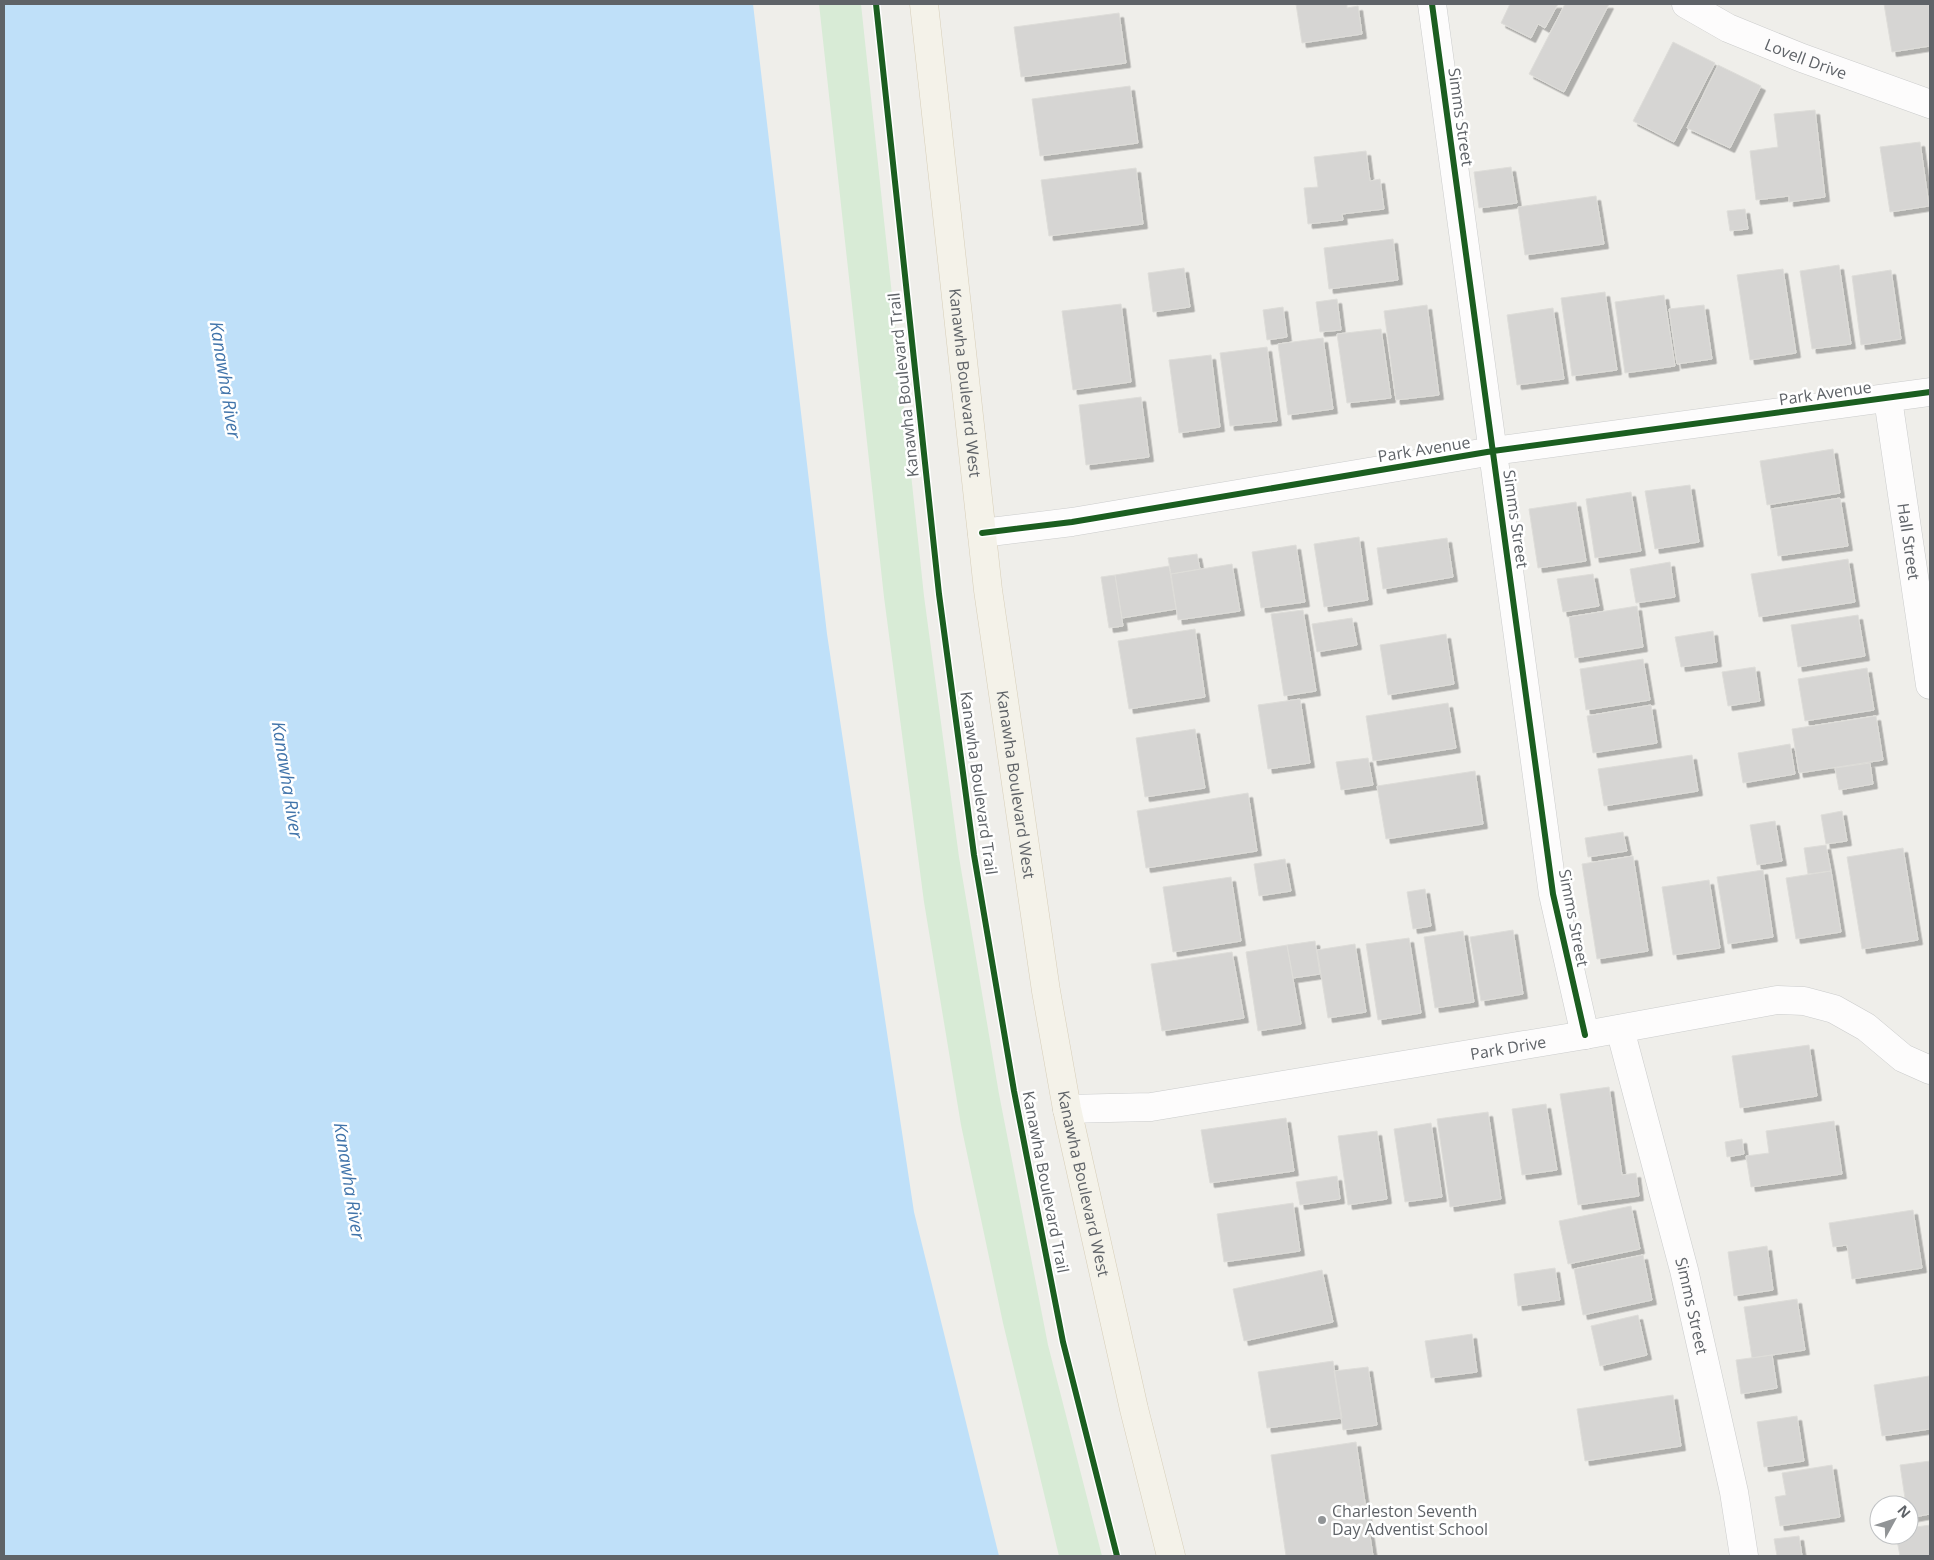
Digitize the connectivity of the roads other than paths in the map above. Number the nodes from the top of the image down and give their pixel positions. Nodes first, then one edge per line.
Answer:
1 (924, 4) edge
2 (1432, 4) edge
3 (1686, 4) edge
4 (1930, 104) edge
5 (1930, 392) edge
6 (1888, 399) junction
7 (1493, 452) junction
8 (982, 533) junction
9 (1930, 685) edge
10 (1620, 1029) junction
11 (1585, 1035) junction
12 (1930, 1070) edge
13 (1067, 1109) junction
14 (1171, 1556) edge
15 (1744, 1556) edge

1 - 8 main road, Kanawha Boulevard West
2 - 7 street, Simms Street
3 - 4 street, Lovell Drive
5 - 6 street, Park Avenue
6 - 7 street, Park Avenue
6 - 9 street, Hall Street
7 - 8 street, Park Avenue
7 - 11 street, Simms Street
8 - 13 main road, Kanawha Boulevard West
10 - 11 street, Park Drive
10 - 12 street, Park Drive
10 - 15 street, Simms Street
11 - 13 street, Park Drive
13 - 14 main road, Kanawha Boulevard West

